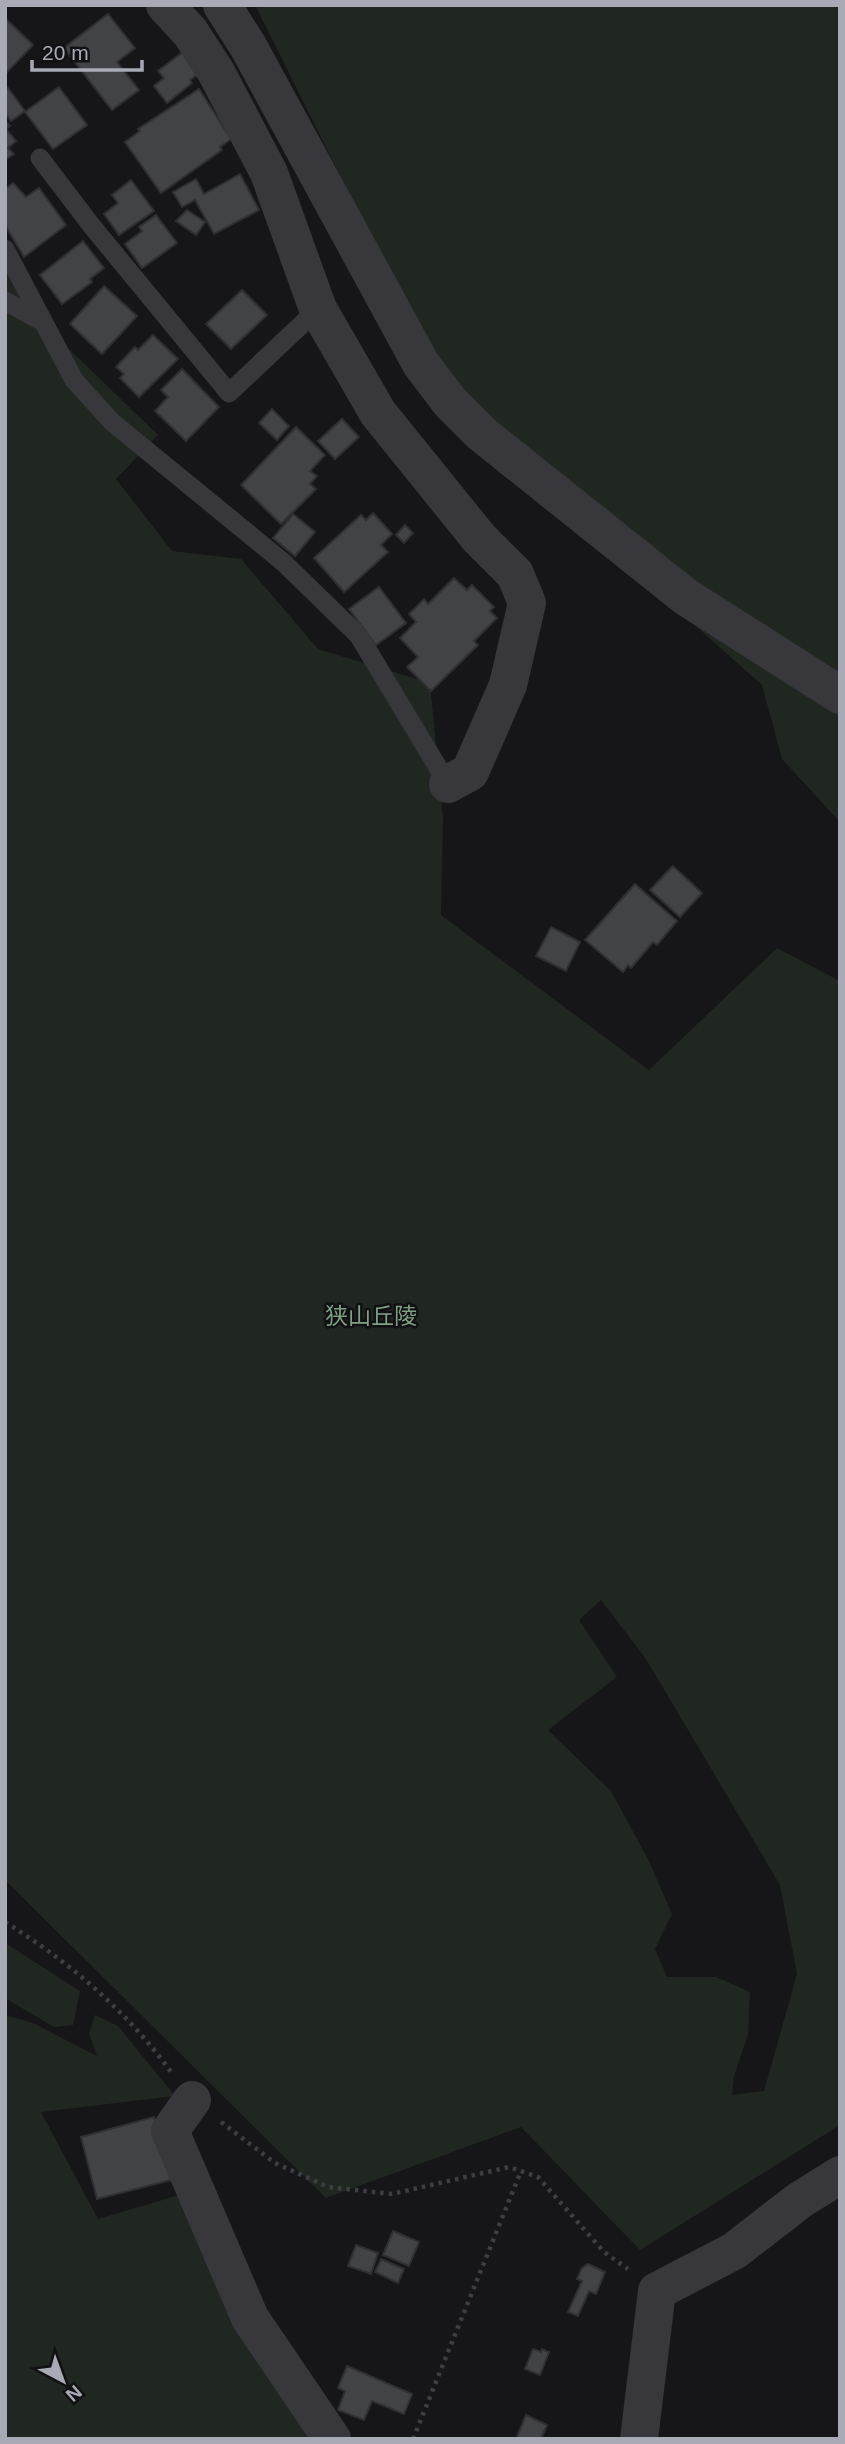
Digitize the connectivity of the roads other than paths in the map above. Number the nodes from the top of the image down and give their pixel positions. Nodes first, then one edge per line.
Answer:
1 (165, 5) edge
2 (222, 5) edge
3 (40, 158) dead end
4 (5, 249) edge
5 (5, 301) edge
6 (318, 309) junction
7 (44, 323) junction
8 (840, 695) edge
9 (448, 784) joint
10 (192, 2100) road end
11 (840, 2175) edge
12 (332, 2439) edge
13 (639, 2439) edge

1 - 6 street
2 - 8 street
3 - 6 lane
4 - 7 lane
5 - 7 lane
6 - 9 street
7 - 9 lane
10 - 12 street
11 - 13 street

